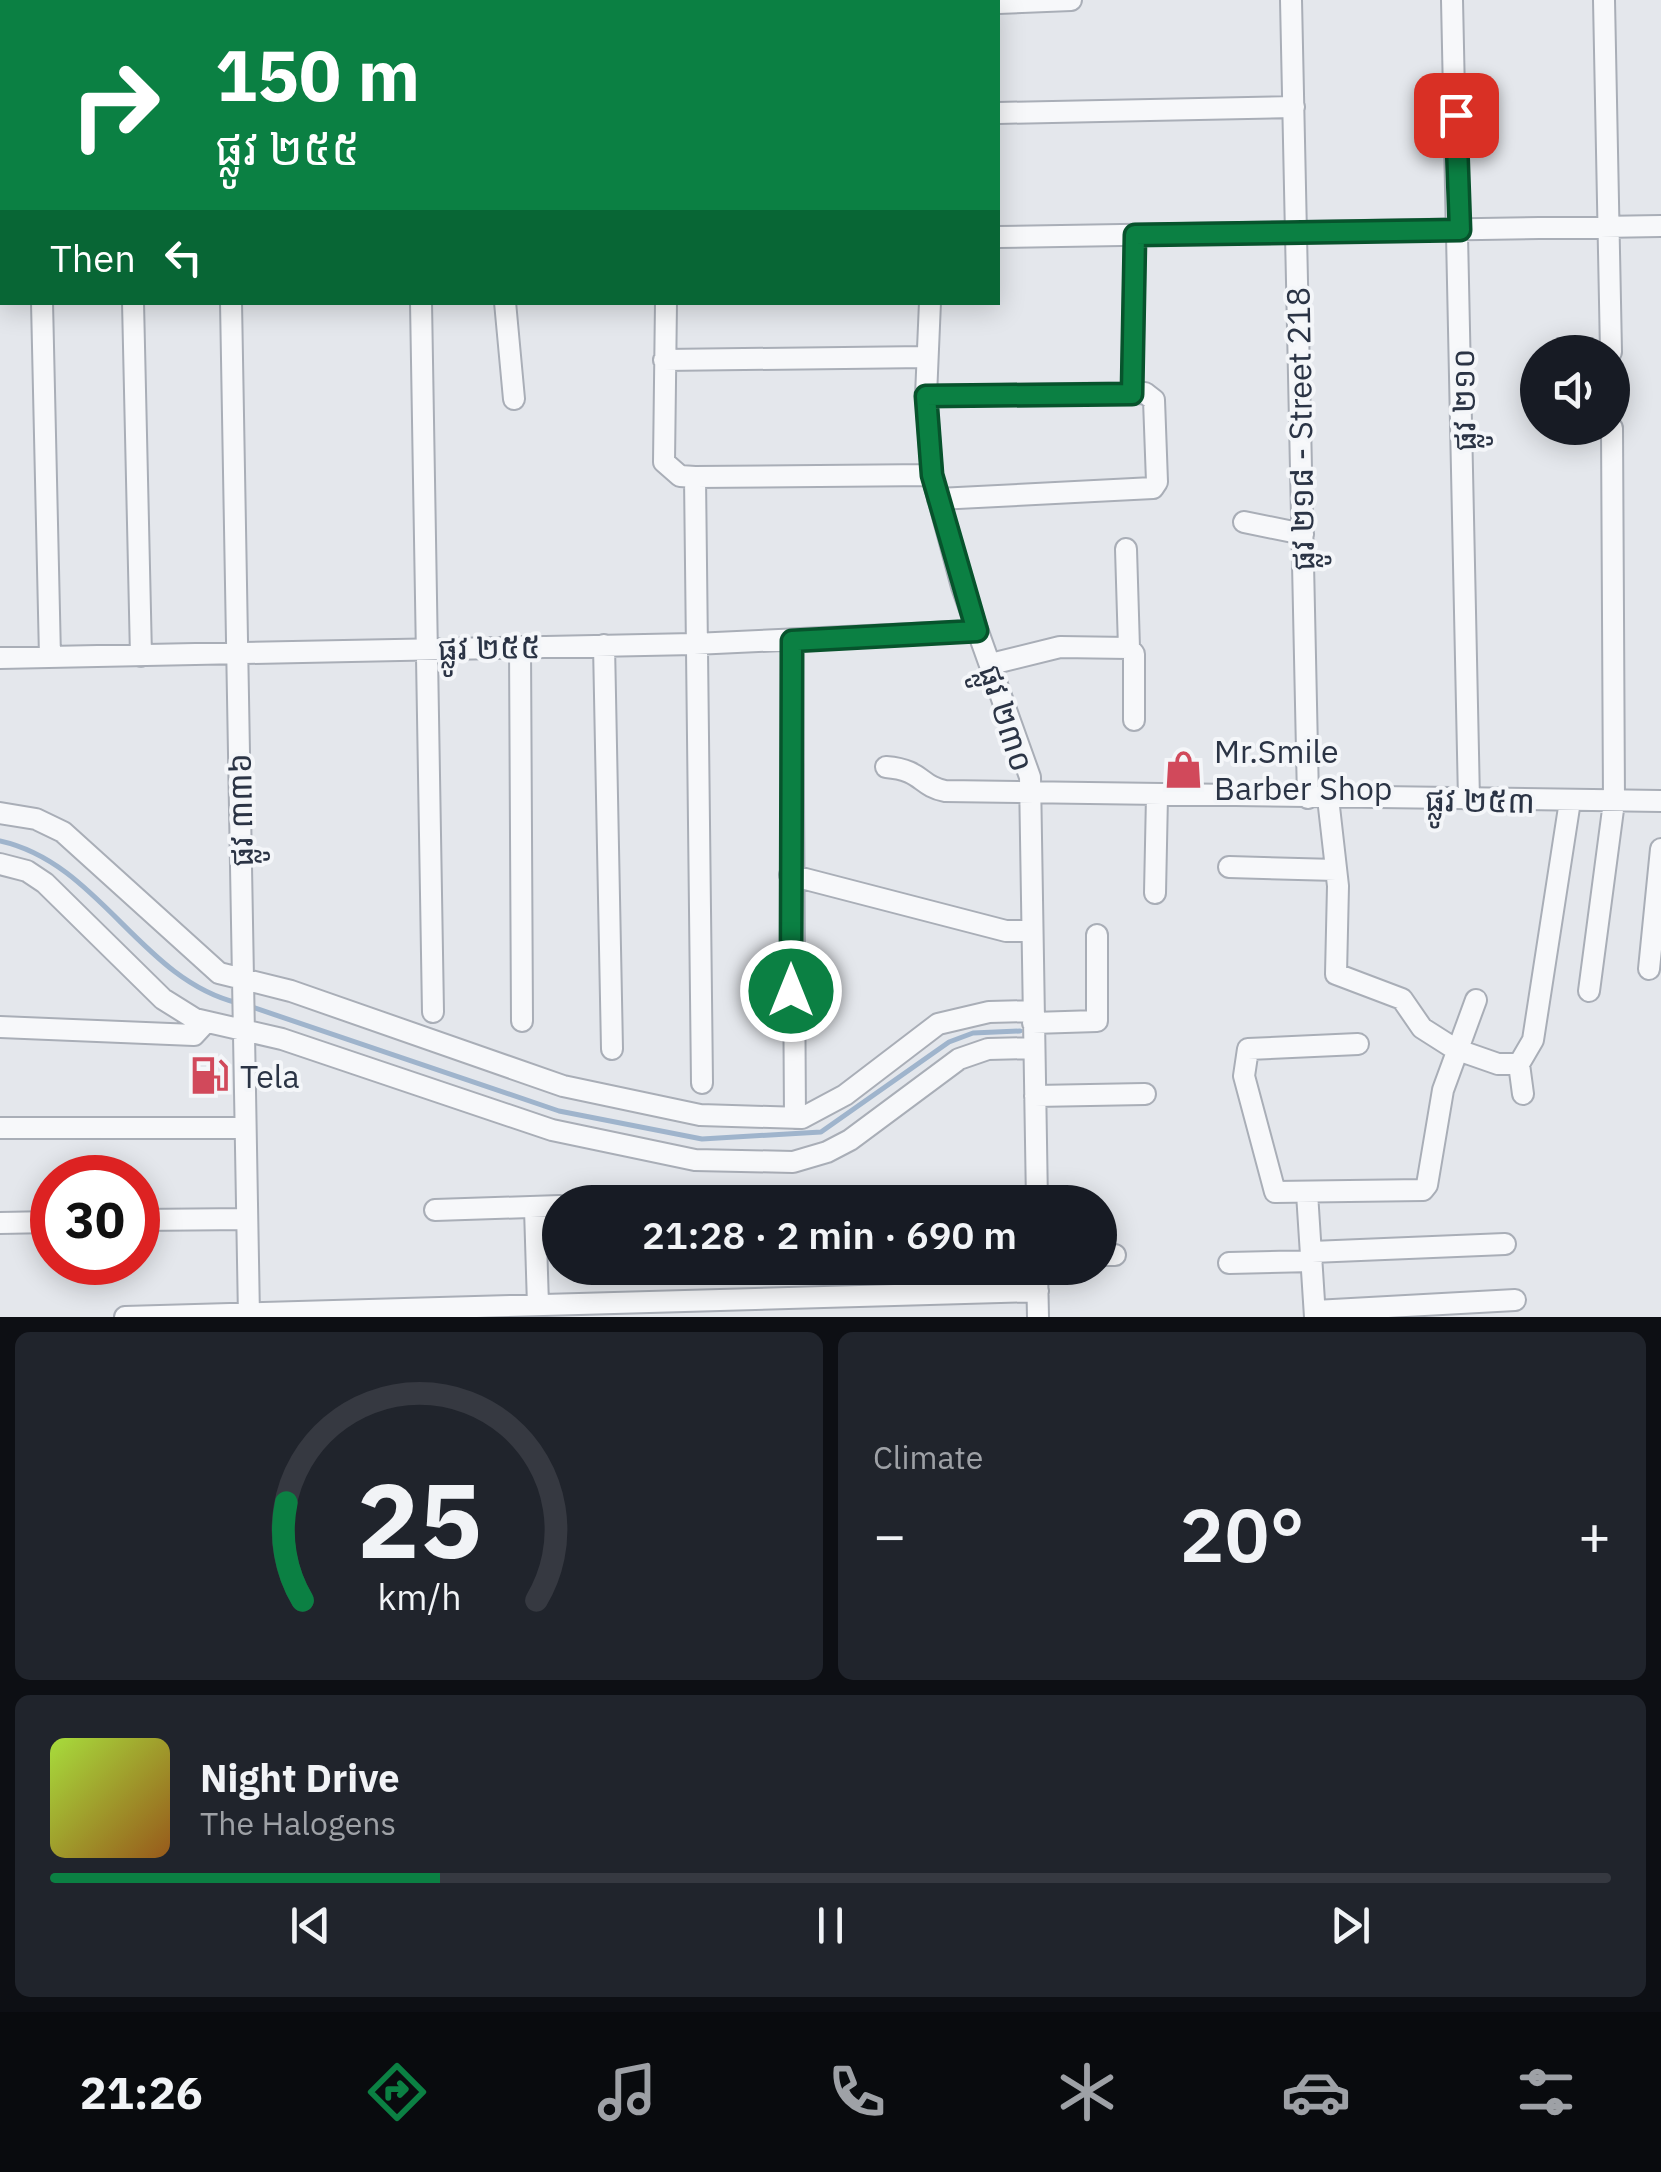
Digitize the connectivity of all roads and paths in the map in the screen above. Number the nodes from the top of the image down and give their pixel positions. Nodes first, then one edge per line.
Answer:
1 (1071, 0) edge
2 (1292, 0) edge
3 (1452, 0) edge
4 (1604, 0) edge
5 (1000, 2) edge
6 (1294, 108) junction
7 (1000, 113) edge
8 (1661, 226) edge
9 (1610, 227) junction
10 (1460, 230) junction
11 (1296, 232) junction
12 (1135, 235) junction
13 (1000, 237) edge
14 (42, 305) edge
15 (133, 305) edge
16 (230, 305) edge
17 (422, 305) edge
18 (506, 305) edge
19 (666, 305) edge
20 (930, 305) edge
21 (1611, 335) edge
22 (926, 356) junction
23 (664, 360) junction
24 (1132, 394) junction
25 (926, 396) junction
26 (514, 399) dead end
27 (1612, 445) edge
28 (932, 475) junction
29 (695, 477) junction
30 (938, 499) junction
31 (1244, 522) dead end
32 (1302, 534) junction
33 (1126, 549) dead end
34 (977, 631) junction
35 (792, 641) junction
36 (694, 644) junction
37 (604, 645) junction
38 (520, 647) junction
39 (427, 648) junction
40 (1129, 648) junction
41 (237, 655) junction
42 (141, 656) junction
43 (0, 658) edge
44 (50, 658) junction
45 (990, 664) junction
46 (1134, 720) dead end
47 (886, 767) dead end
48 (1030, 794) junction
49 (1157, 796) junction
50 (1318, 798) junction
51 (1469, 800) junction
52 (1570, 801) junction
53 (1661, 801) edge
54 (1614, 802) junction
55 (0, 813) edge
56 (1661, 849) edge
57 (0, 864) edge
58 (1229, 868) dead end
59 (1336, 870) junction
60 (790, 875) junction
61 (1154, 893) dead end
62 (1032, 931) junction
63 (1097, 935) dead end
64 (1649, 969) dead end
65 (243, 984) junction
66 (1589, 991) dead end
67 (1476, 1000) dead end
68 (433, 1012) dead end
69 (1033, 1017) junction
70 (522, 1021) dead end
71 (206, 1022) junction
72 (0, 1027) edge
73 (243, 1028) junction
74 (1358, 1044) dead end
75 (612, 1048) dead end
76 (1034, 1048) junction
77 (1455, 1048) junction
78 (1519, 1064) junction
79 (702, 1083) dead end
80 (1145, 1094) dead end
81 (1522, 1094) dead end
82 (1034, 1096) junction
83 (795, 1118) junction
84 (0, 1128) edge
85 (245, 1128) junction
86 (1036, 1185) edge
87 (1307, 1193) junction
88 (542, 1208) edge
89 (535, 1209) junction
90 (436, 1210) dead end
91 (247, 1218) junction
92 (160, 1220) edge
93 (0, 1222) edge
94 (30, 1222) edge
95 (1505, 1244) dead end
96 (1312, 1257) junction
97 (1229, 1263) dead end
98 (1038, 1285) edge
99 (1038, 1291) junction
100 (1515, 1300) dead end
101 (538, 1305) junction
102 (1315, 1314) edge
103 (248, 1315) edge
104 (125, 1317) edge
105 (1038, 1317) edge

1 - 5 street
2 - 6 street, ផ្លូវ ២១៨ - Street 218
3 - 10 street, ផ្លូវ ២១០
4 - 9 street
6 - 7 street
6 - 11 street, ផ្លូវ ២១៨ - Street 218
8 - 9 street
9 - 10 street
9 - 21 street
10 - 11 street
10 - 51 street, ផ្លូវ ២១០
11 - 12 street
11 - 32 street, ផ្លូវ ២១៨ - Street 218
12 - 13 street
12 - 24 street
14 - 44 street
15 - 42 street
16 - 41 street, ផ្លូវ ៣៣៦
17 - 39 street
18 - 26 street
19 - 23 street
20 - 22 street, ផ្លូវ ២៣០
22 - 23 street
22 - 25 street, ផ្លូវ ២៣០
23 - 29 street
24 - 25 street
24 - 30 street
25 - 28 street, ផ្លូវ ២៣០
27 - 54 street
28 - 29 street
28 - 30 street, ផ្លូវ ២៣០
29 - 36 street
30 - 34 street, ផ្លូវ ២៣០
31 - 32 street
32 - 50 street, ផ្លូវ ២១៨ - Street 218
33 - 40 street
34 - 35 street, ផ្លូវ ២៥៥
34 - 45 street, ផ្លូវ ២៣០
35 - 36 street, ផ្លូវ ២៥៥
35 - 60 street
36 - 37 street, ផ្លូវ ២៥៥
36 - 79 street
37 - 38 street, ផ្លូវ ២៥៥
37 - 75 street
38 - 39 street, ផ្លូវ ២៥៥
38 - 70 street
39 - 41 street, ផ្លូវ ២៥៥
39 - 68 street
40 - 45 street
40 - 46 street
41 - 42 street, ផ្លូវ ២៥៥
41 - 65 street, ផ្លូវ ៣៣៦
42 - 44 street, ផ្លូវ ២៥៥
43 - 44 street, ផ្លូវ ២៥៥
45 - 48 street, ផ្លូវ ២៣០
47 - 48 street, ផ្លូវ ២៥៣
48 - 49 street, ផ្លូវ ២៥៣
48 - 62 street, ផ្លូវ ២៣០
49 - 50 street, ផ្លូវ ២៥៣
49 - 61 street
50 - 51 street, ផ្លូវ ២៥៣
50 - 59 street, ផ្លូវ ២១៨ - Street 218
51 - 52 street, ផ្លូវ ២៥៣
52 - 54 street, ផ្លូវ ២៥៣
52 - 78 street
53 - 54 street, ផ្លូវ ២៥៣
54 - 66 street
55 - 65 street
56 - 64 street
57 - 71 street
58 - 59 street
59 - 77 street, ផ្លូវ ២១៨ - Street 218
60 - 62 street
60 - 83 street
62 - 69 street, ផ្លូវ ២៣០
63 - 69 street
65 - 73 street, ផ្លូវ ៣៣៦
65 - 83 street
67 - 77 street
69 - 76 street, ផ្លូវ ២៣០
69 - 83 street
71 - 72 street
71 - 73 street
73 - 76 street
73 - 85 street, ផ្លូវ ៣៣៦
74 - 87 street
76 - 82 street, ផ្លូវ ២៣០
77 - 78 street
77 - 87 street
78 - 81 street
80 - 82 street
82 - 86 street, ផ្លូវ ២៣០
84 - 85 street
85 - 91 street, ផ្លូវ ៣៣៦
87 - 96 street
88 - 89 street
89 - 90 street
89 - 101 street
91 - 92 street
91 - 103 street, ផ្លូវ ៣៣៦
93 - 94 street
95 - 96 street
96 - 97 street
96 - 102 street
98 - 99 street
99 - 101 street
99 - 105 street
100 - 102 street
101 - 103 street
103 - 104 street

